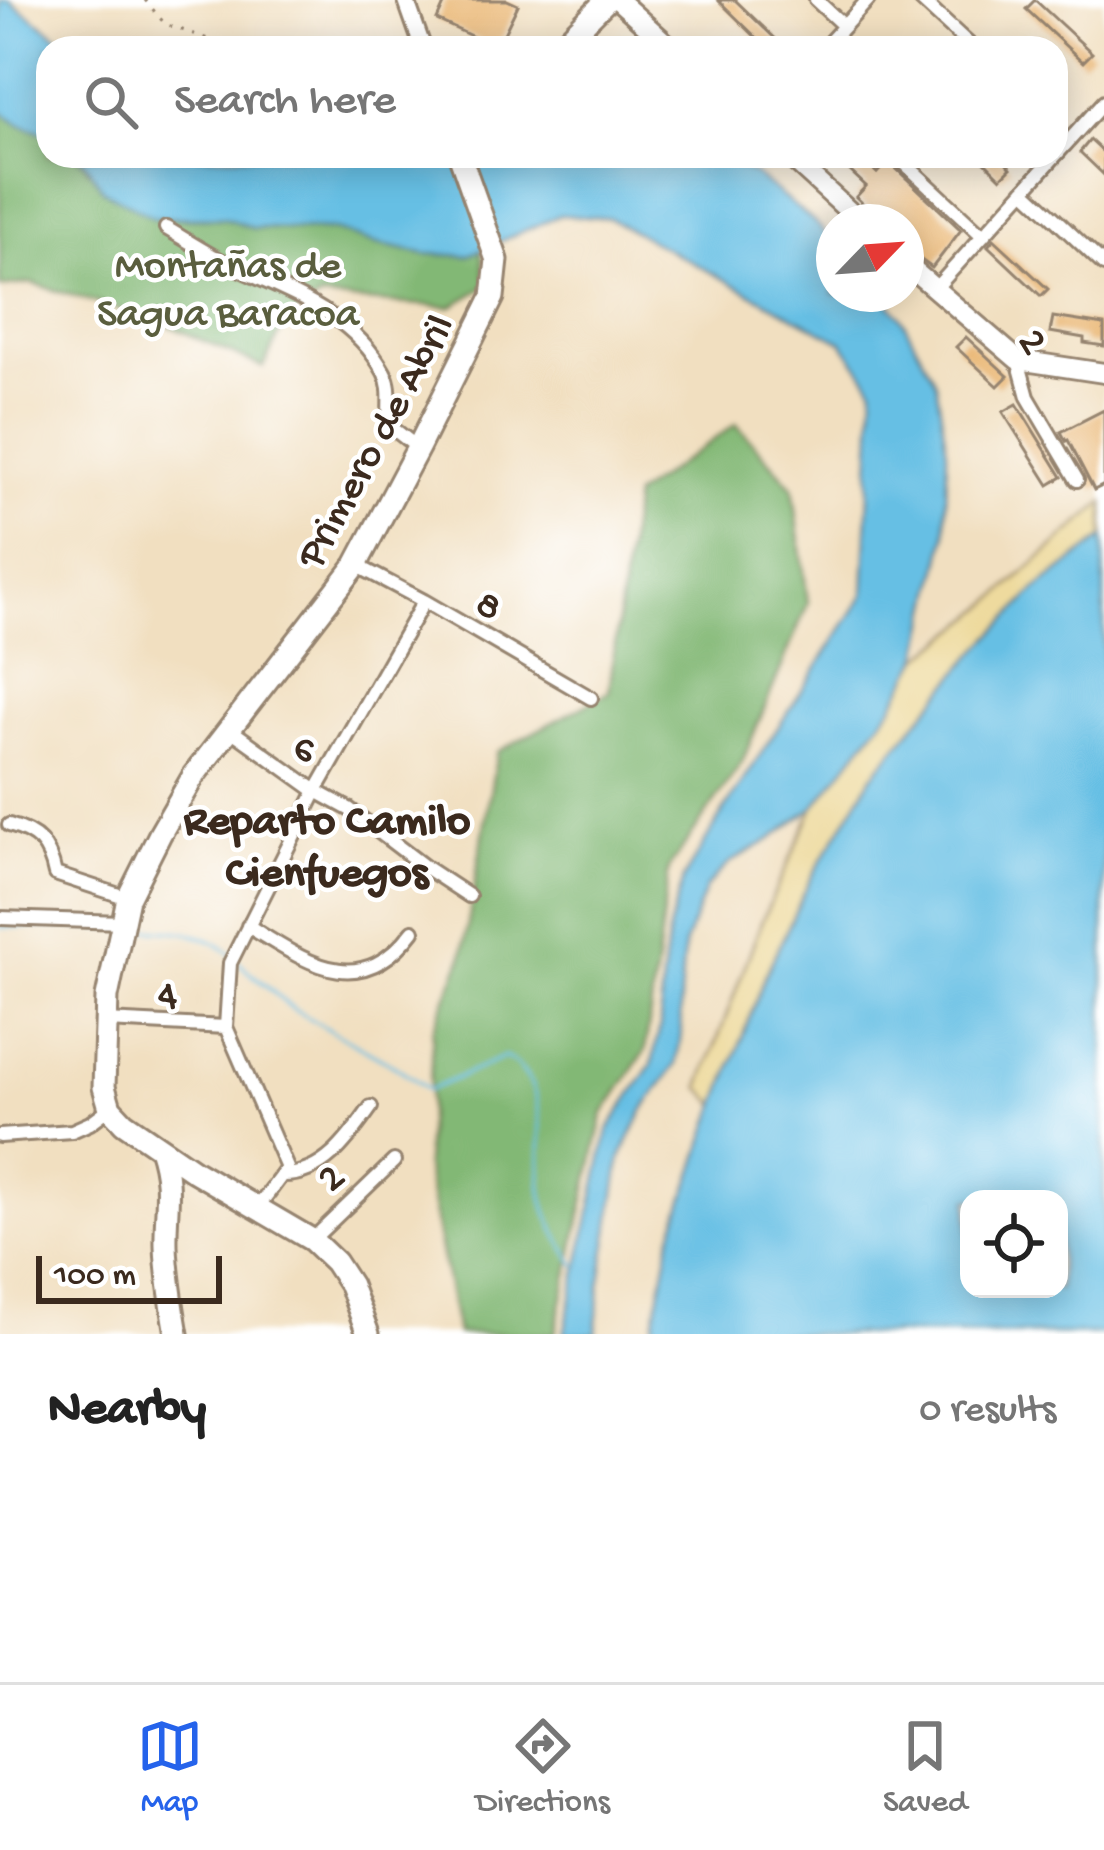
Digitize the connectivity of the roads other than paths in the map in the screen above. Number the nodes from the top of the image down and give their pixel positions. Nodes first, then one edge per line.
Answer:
1 (406, 0) edge
2 (607, 0) edge
3 (617, 0) edge
4 (816, 0) edge
5 (868, 0) edge
6 (922, 0) edge
7 (844, 26) junction
8 (419, 36) edge
9 (571, 36) edge
10 (658, 36) edge
11 (835, 36) edge
12 (960, 36) edge
13 (1104, 102) edge
14 (1070, 140) joint
15 (1068, 142) edge
16 (464, 168) edge
17 (802, 168) edge
18 (910, 168) edge
19 (1045, 168) edge
20 (1024, 190) junction
21 (841, 204) edge
22 (166, 228) dead end
23 (983, 236) junction
24 (1104, 265) edge
25 (924, 281) edge
26 (934, 290) junction
27 (1018, 360) junction
28 (1104, 374) edge
29 (418, 448) junction
30 (1077, 480) dead end
31 (356, 565) junction
32 (424, 601) junction
33 (591, 698) dead end
34 (228, 728) junction
35 (316, 791) junction
36 (9, 825) dead end
37 (469, 896) dead end
38 (128, 898) junction
39 (0, 918) edge
40 (248, 926) junction
41 (121, 929) junction
42 (413, 931) dead end
43 (106, 1021) junction
44 (226, 1027) junction
45 (371, 1107) dead end
46 (110, 1108) junction
47 (0, 1136) edge
48 (160, 1148) junction
49 (394, 1160) dead end
50 (194, 1171) junction
51 (283, 1175) junction
52 (259, 1207) junction
53 (170, 1212) junction
54 (312, 1240) junction
55 (177, 1334) edge
56 (368, 1334) edge

1 - 8 street
2 - 9 main road
3 - 10 main road
4 - 7 street
5 - 7 street
6 - 12 street
7 - 11 street
13 - 14 street
14 - 15 street
16 - 29 main road, Primero de Abril
17 - 21 main road
18 - 23 street
19 - 20 street
20 - 23 street
20 - 24 street
22 - 29 street
23 - 26 street
25 - 26 main road, 2
26 - 27 main road, 2
27 - 28 main road
27 - 30 street, 2
29 - 31 main road, Primero de Abril
31 - 32 street, 8
31 - 34 main road, Primero de Abril
32 - 33 street, 8
32 - 35 street
34 - 35 street, 6
34 - 38 main road, Primero de Abril
35 - 37 street, 6
35 - 40 street
36 - 38 street
38 - 41 main road, Primero de Abril
39 - 41 street
40 - 42 street
40 - 44 street
41 - 43 main road, Primero de Abril
43 - 44 street, 4
43 - 46 main road, Primero de Abril
44 - 51 street
45 - 51 street
46 - 47 street
46 - 48 main road
48 - 50 main road
48 - 53 main road
49 - 54 street, 2
50 - 52 main road
50 - 53 main road
51 - 52 street
52 - 54 main road
53 - 55 main road
54 - 56 main road

